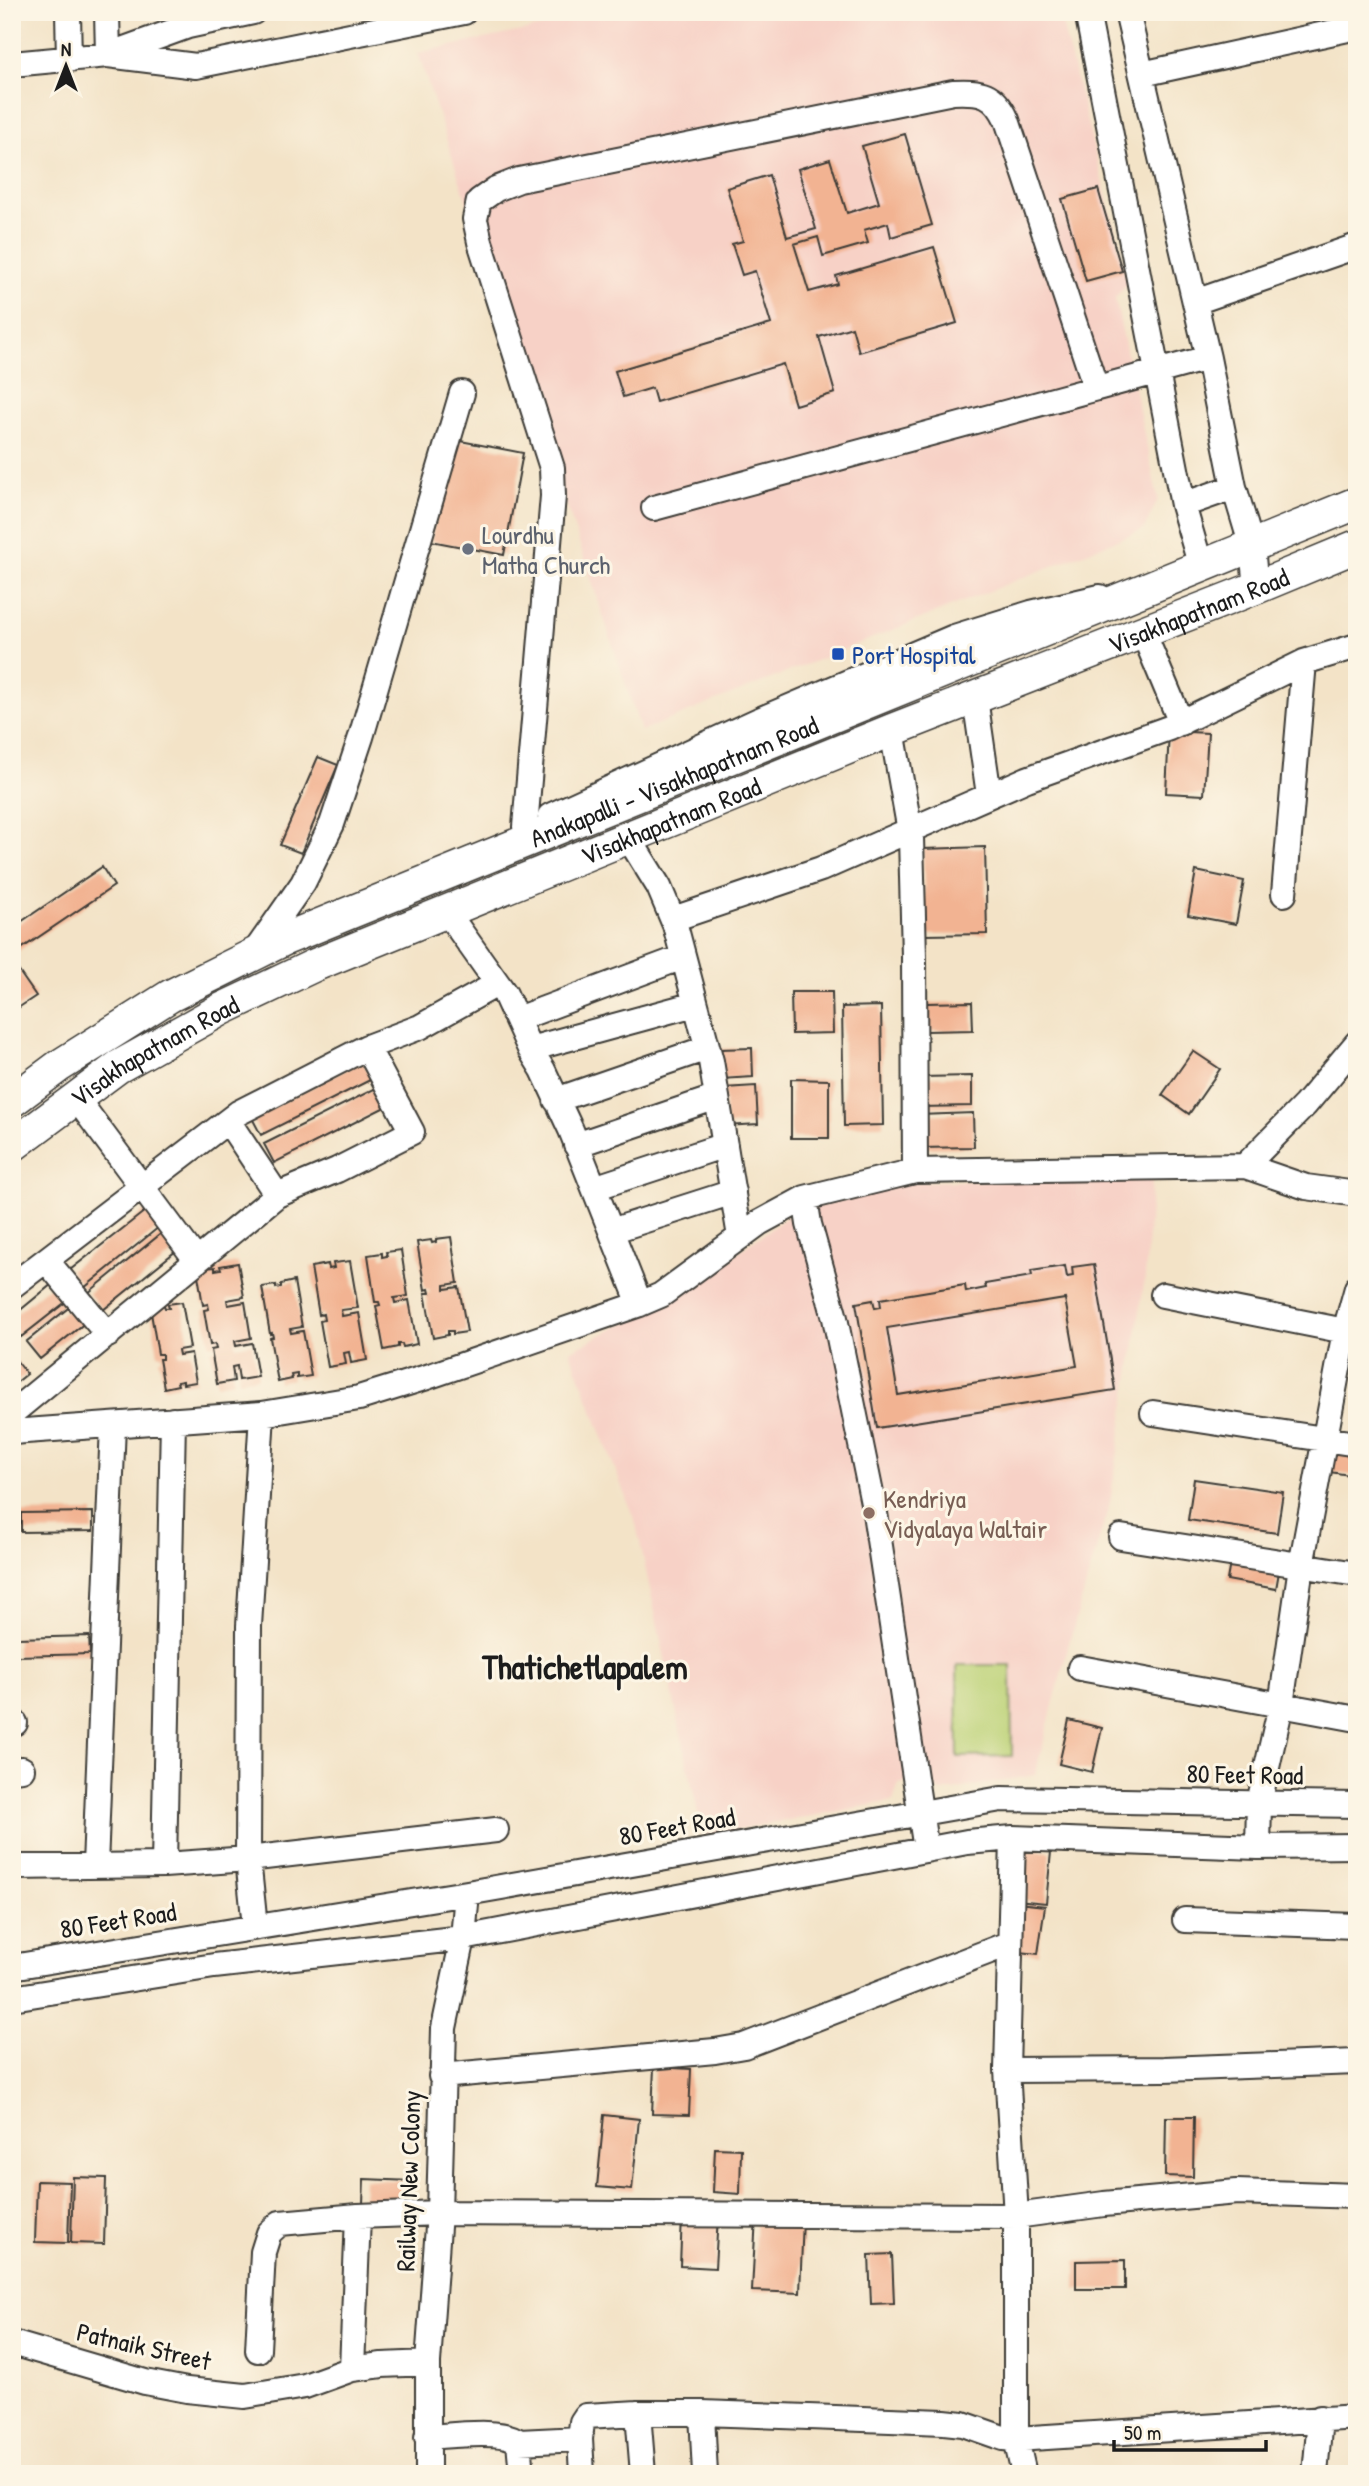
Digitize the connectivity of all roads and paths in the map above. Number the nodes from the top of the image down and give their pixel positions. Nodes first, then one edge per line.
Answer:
1 (68, 12) edge
2 (107, 12) edge
3 (253, 12) edge
4 (464, 12) edge
5 (1087, 12) edge
6 (1127, 12) edge
7 (1357, 27) edge
8 (108, 55) junction
9 (69, 60) junction
10 (12, 64) edge
11 (1142, 74) junction
12 (1357, 246) edge
13 (1195, 302) junction
14 (1208, 358) junction
15 (1157, 371) junction
16 (1096, 388) junction
17 (462, 393) dead end
18 (1234, 487) junction
19 (1357, 503) edge
20 (1183, 505) junction
21 (654, 508) dead end
22 (1252, 547) junction
23 (1349, 550) edge
24 (1201, 567) junction
25 (1154, 586) junction
26 (1256, 588) junction
27 (1143, 632) junction
28 (1357, 646) edge
29 (1304, 662) junction
30 (975, 698) junction
31 (1181, 723) junction
32 (892, 730) junction
33 (989, 795) junction
34 (525, 827) junction
35 (910, 828) junction
36 (628, 837) junction
37 (1284, 894) dead end
38 (387, 898) junction
39 (446, 911) junction
40 (673, 919) junction
41 (252, 956) junction
42 (683, 957) junction
43 (498, 984) junction
44 (695, 1004) junction
45 (517, 1019) junction
46 (1357, 1043) edge
47 (367, 1047) junction
48 (707, 1048) junction
49 (530, 1049) junction
50 (717, 1097) junction
51 (76, 1098) junction
52 (556, 1100) junction
53 (12, 1101) edge
54 (228, 1121) junction
55 (725, 1144) junction
56 (576, 1145) junction
57 (12, 1146) edge
58 (1245, 1166) junction
59 (915, 1171) junction
60 (144, 1186) junction
61 (594, 1188) junction
62 (733, 1192) junction
63 (1357, 1194) edge
64 (277, 1195) junction
65 (805, 1198) junction
66 (611, 1231) junction
67 (740, 1237) junction
68 (46, 1260) junction
69 (197, 1261) junction
70 (12, 1286) edge
71 (1357, 1288) edge
72 (1163, 1295) dead end
73 (640, 1304) junction
74 (1345, 1331) junction
75 (108, 1335) junction
76 (12, 1413) edge
77 (1153, 1413) dead end
78 (261, 1414) junction
79 (173, 1420) junction
80 (113, 1425) junction
81 (12, 1432) edge
82 (1326, 1439) junction
83 (1357, 1444) edge
84 (1121, 1538) dead end
85 (1301, 1566) junction
86 (1357, 1574) edge
87 (1080, 1668) dead end
88 (1281, 1705) junction
89 (1357, 1720) edge
90 (1259, 1803) junction
91 (1357, 1805) edge
92 (920, 1814) junction
93 (496, 1830) dead end
94 (1013, 1838) junction
95 (1357, 1846) edge
96 (1258, 1847) junction
97 (926, 1850) junction
98 (248, 1859) junction
99 (163, 1865) junction
100 (94, 1866) junction
101 (12, 1867) edge
102 (467, 1893) junction
103 (1185, 1920) dead end
104 (1357, 1926) edge
105 (255, 1927) junction
106 (463, 1938) junction
107 (1008, 1944) junction
108 (12, 1967) edge
109 (12, 1997) edge
110 (1357, 2062) edge
111 (1007, 2070) junction
112 (441, 2076) junction
113 (1357, 2196) edge
114 (439, 2213) junction
115 (358, 2216) junction
116 (1016, 2216) junction
117 (12, 2343) edge
118 (258, 2350) dead end
119 (428, 2363) junction
120 (352, 2369) junction
121 (638, 2413) junction
122 (702, 2413) junction
123 (1357, 2417) edge
124 (1321, 2418) junction
125 (427, 2437) junction
126 (1010, 2438) junction
127 (580, 2439) junction
128 (519, 2442) junction
129 (428, 2474) edge
130 (522, 2474) edge
131 (582, 2474) edge
132 (643, 2474) edge
133 (705, 2474) edge
134 (1024, 2474) edge
135 (1315, 2474) edge

1 - 9 street
2 - 8 street
3 - 8 street
4 - 8 street
5 - 15 street
6 - 11 street
7 - 11 street
8 - 9 street
9 - 10 street
11 - 13 street
12 - 13 street
13 - 14 street
14 - 15 street
14 - 18 street
15 - 16 street
15 - 20 street
16 - 21 street
16 - 34 street
17 - 41 street
18 - 20 street
18 - 22 street
19 - 22 main road, Anakapalli - Visakhapatnam Road
20 - 24 street
22 - 24 main road, Anakapalli - Visakhapatnam Road
22 - 26 street
23 - 26 main road, Visakhapatnam Road
24 - 25 main road, Anakapalli - Visakhapatnam Road
25 - 34 street
25 - 38 main road, Anakapalli - Visakhapatnam Road
26 - 27 main road, Visakhapatnam Road
27 - 30 main road, Visakhapatnam Road
27 - 31 street
28 - 29 street
29 - 31 street
29 - 37 street
30 - 32 main road, Visakhapatnam Road
30 - 33 street
31 - 33 street
32 - 35 street
32 - 36 main road, Visakhapatnam Road
33 - 35 street
34 - 38 street
35 - 40 street
35 - 59 street
36 - 39 main road, Visakhapatnam Road
36 - 40 street
38 - 41 main road, Anakapalli - Visakhapatnam Road
39 - 43 street
39 - 51 main road, Visakhapatnam Road
40 - 42 street
41 - 53 main road, Anakapalli - Visakhapatnam Road
42 - 44 street
42 - 45 street
43 - 45 street
43 - 47 street
44 - 48 street
44 - 49 street
45 - 49 street
46 - 58 street
47 - 54 street
47 - 64 street
48 - 50 street
48 - 52 street
49 - 52 street
50 - 55 street
50 - 56 street
51 - 57 main road, Visakhapatnam Road
51 - 60 street
52 - 56 street
54 - 60 street
54 - 64 street
55 - 61 street
55 - 62 street
56 - 61 street
58 - 59 street
58 - 63 street
59 - 65 street
60 - 68 street
60 - 69 street
61 - 66 street
62 - 66 street
62 - 67 street
64 - 69 street
65 - 67 street
65 - 92 street
66 - 73 street
67 - 73 street
68 - 70 street
68 - 75 street
69 - 75 street
71 - 74 street
72 - 74 street
73 - 78 street
74 - 82 street
75 - 76 street
77 - 82 street
78 - 79 street
78 - 98 street
79 - 80 street
79 - 99 street
80 - 81 street
80 - 100 street
82 - 83 street
82 - 85 street
84 - 85 street
85 - 86 street
85 - 88 street
87 - 88 street
88 - 89 street
88 - 90 street
90 - 91 street, 80 Feet Road
90 - 92 street, 80 Feet Road
90 - 96 street
92 - 97 street
92 - 102 street, 80 Feet Road
93 - 98 street
94 - 96 street
94 - 97 street
94 - 107 street
95 - 96 street
97 - 106 street
98 - 99 street
98 - 105 street
99 - 100 street
100 - 101 street
102 - 105 street, 80 Feet Road
102 - 106 street, Railway New Colony
103 - 104 street
105 - 108 street, 80 Feet Road
106 - 109 street
106 - 112 street, Railway New Colony
107 - 111 street
107 - 112 street
110 - 111 street
111 - 116 street
112 - 114 street, Railway New Colony
113 - 116 street
114 - 115 street
114 - 116 street
114 - 119 street, Railway New Colony
115 - 118 street
115 - 120 street
116 - 126 street
117 - 120 street, Patnaik Street
119 - 120 street, Patnaik Street
119 - 125 street, Railway New Colony
121 - 122 street
121 - 127 street
121 - 132 street
122 - 126 street
122 - 133 street
123 - 124 street
124 - 126 street
124 - 135 street
125 - 128 street
125 - 129 street, Railway New Colony
126 - 134 street
127 - 128 street
127 - 131 street
128 - 130 street

